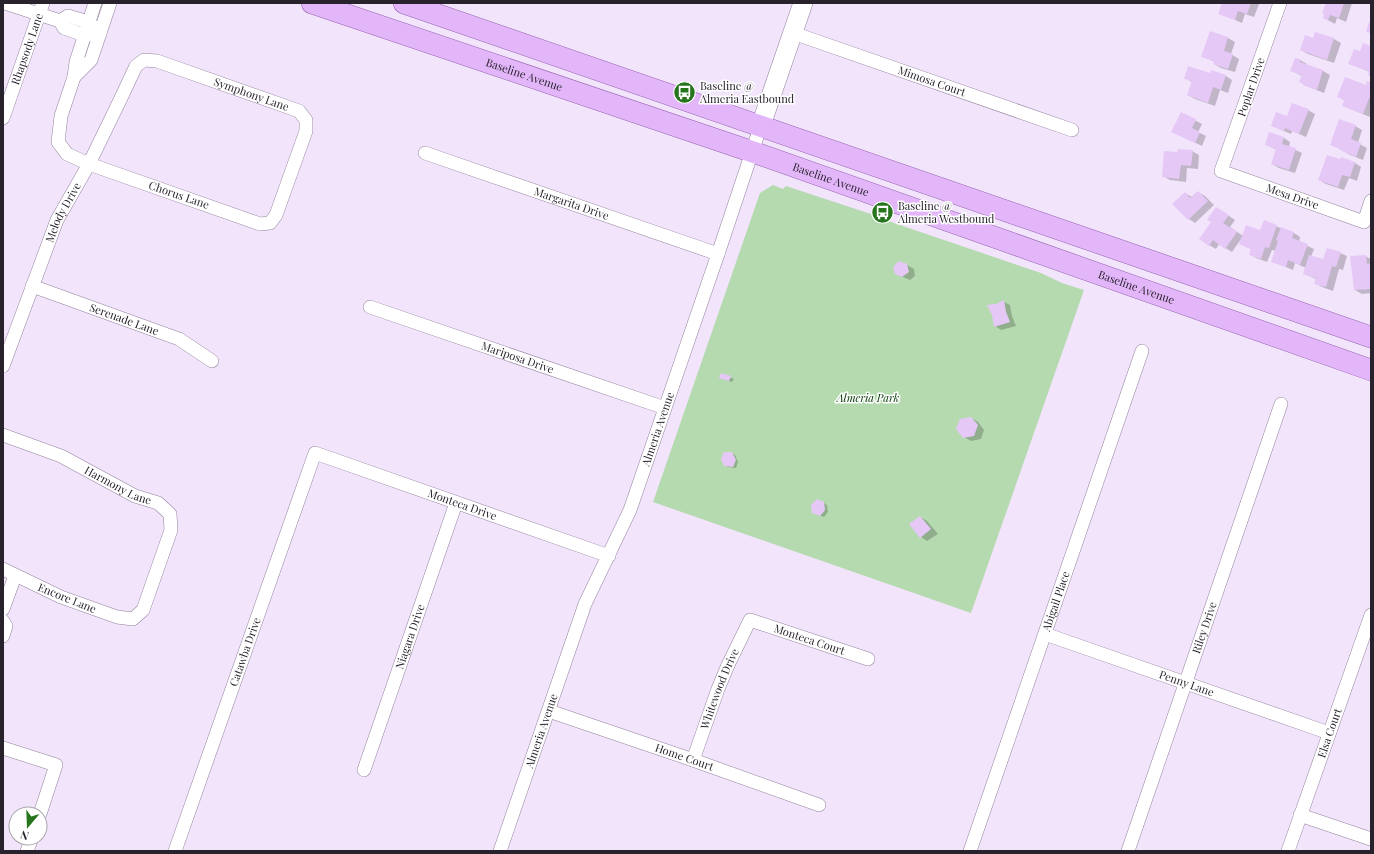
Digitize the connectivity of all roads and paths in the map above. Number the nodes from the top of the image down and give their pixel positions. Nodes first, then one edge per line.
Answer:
1 (5, 3) edge
2 (95, 3) edge
3 (110, 3) edge
4 (312, 3) edge
5 (404, 3) edge
6 (803, 3) edge
7 (1280, 3) edge
8 (41, 9) edge
9 (60, 21) junction
10 (88, 22) junction
11 (793, 33) junction
12 (100, 34) junction
13 (84, 35) junction
14 (136, 66) joint
15 (74, 77) junction
16 (3, 118) edge
17 (761, 125) junction
18 (1072, 130) dead end
19 (752, 152) junction
20 (425, 153) dead end
21 (89, 164) junction
22 (1221, 171) joint
23 (1371, 201) edge
24 (270, 223) joint
25 (718, 254) junction
26 (32, 286) junction
27 (370, 307) dead end
28 (8, 337) edge
29 (1371, 337) edge
30 (1142, 351) dead end
31 (212, 361) dead end
32 (3, 366) edge
33 (1371, 370) edge
34 (1281, 404) dead end
35 (665, 408) junction
36 (3, 435) edge
37 (315, 453) joint
38 (456, 503) junction
39 (609, 556) junction
40 (3, 569) edge
41 (15, 576) junction
42 (3, 609) edge
43 (1371, 614) edge
44 (132, 618) joint
45 (750, 620) joint
46 (3, 621) edge
47 (1045, 634) junction
48 (3, 636) edge
49 (868, 659) dead end
50 (1186, 683) junction
51 (549, 711) junction
52 (1329, 733) junction
53 (3, 748) edge
54 (693, 760) junction
55 (364, 770) dead end
56 (819, 805) dead end
57 (43, 806) edge
58 (1300, 815) junction
59 (1371, 840) edge
60 (175, 851) edge
61 (500, 851) edge
62 (970, 851) edge
63 (1128, 851) edge
64 (1288, 851) edge

1 - 8 street
2 - 10 street
3 - 12 street
4 - 19 main road, Baseline Avenue
5 - 17 main road
6 - 11 street, Almeria Avenue
7 - 22 street, Poplar Drive
8 - 9 street
8 - 16 street, Rhapsody Lane
9 - 10 street
9 - 13 street
10 - 12 street
10 - 13 street
11 - 17 street, Almeria Avenue
11 - 18 street, Mimosa Court
12 - 13 street
12 - 15 street
13 - 15 street
14 - 21 street, Melody Drive
14 - 24 street, Symphony Lane
15 - 21 street, Chorus Lane
17 - 19 street, Almeria Avenue
17 - 29 main road
19 - 25 street, Almeria Avenue
19 - 33 main road, Baseline Avenue
20 - 25 street, Margarita Drive
21 - 24 street, Chorus Lane
21 - 26 street, Melody Drive
22 - 23 street, Mesa Drive
25 - 35 street, Almeria Avenue
26 - 28 street, Melody Drive
26 - 31 street, Serenade Lane
27 - 35 street, Mariposa Drive
28 - 32 street, Melody Drive
30 - 47 street, Abigail Place
34 - 50 street, Riley Drive
35 - 39 street, Almeria Avenue
36 - 44 street, Harmony Lane
37 - 38 street, Monteca Drive
37 - 60 street, Catawba Drive
38 - 39 street, Monteca Drive
38 - 55 street, Niagara Drive
39 - 51 street, Almeria Avenue
40 - 41 street, Encore Lane
41 - 42 street
41 - 44 street, Encore Lane
43 - 52 street, Elsa Court
45 - 49 street, Monteca Court
45 - 54 street, Whitewood Drive
46 - 48 street
47 - 50 street, Penny Lane
47 - 62 street, Abigail Place
50 - 52 street, Penny Lane
50 - 63 street, Riley Drive
51 - 54 street, Home Court
51 - 61 street, Almeria Avenue
52 - 58 street, Elsa Court
53 - 57 street
54 - 56 street, Home Court
58 - 59 street
58 - 64 street, Elsa Court

